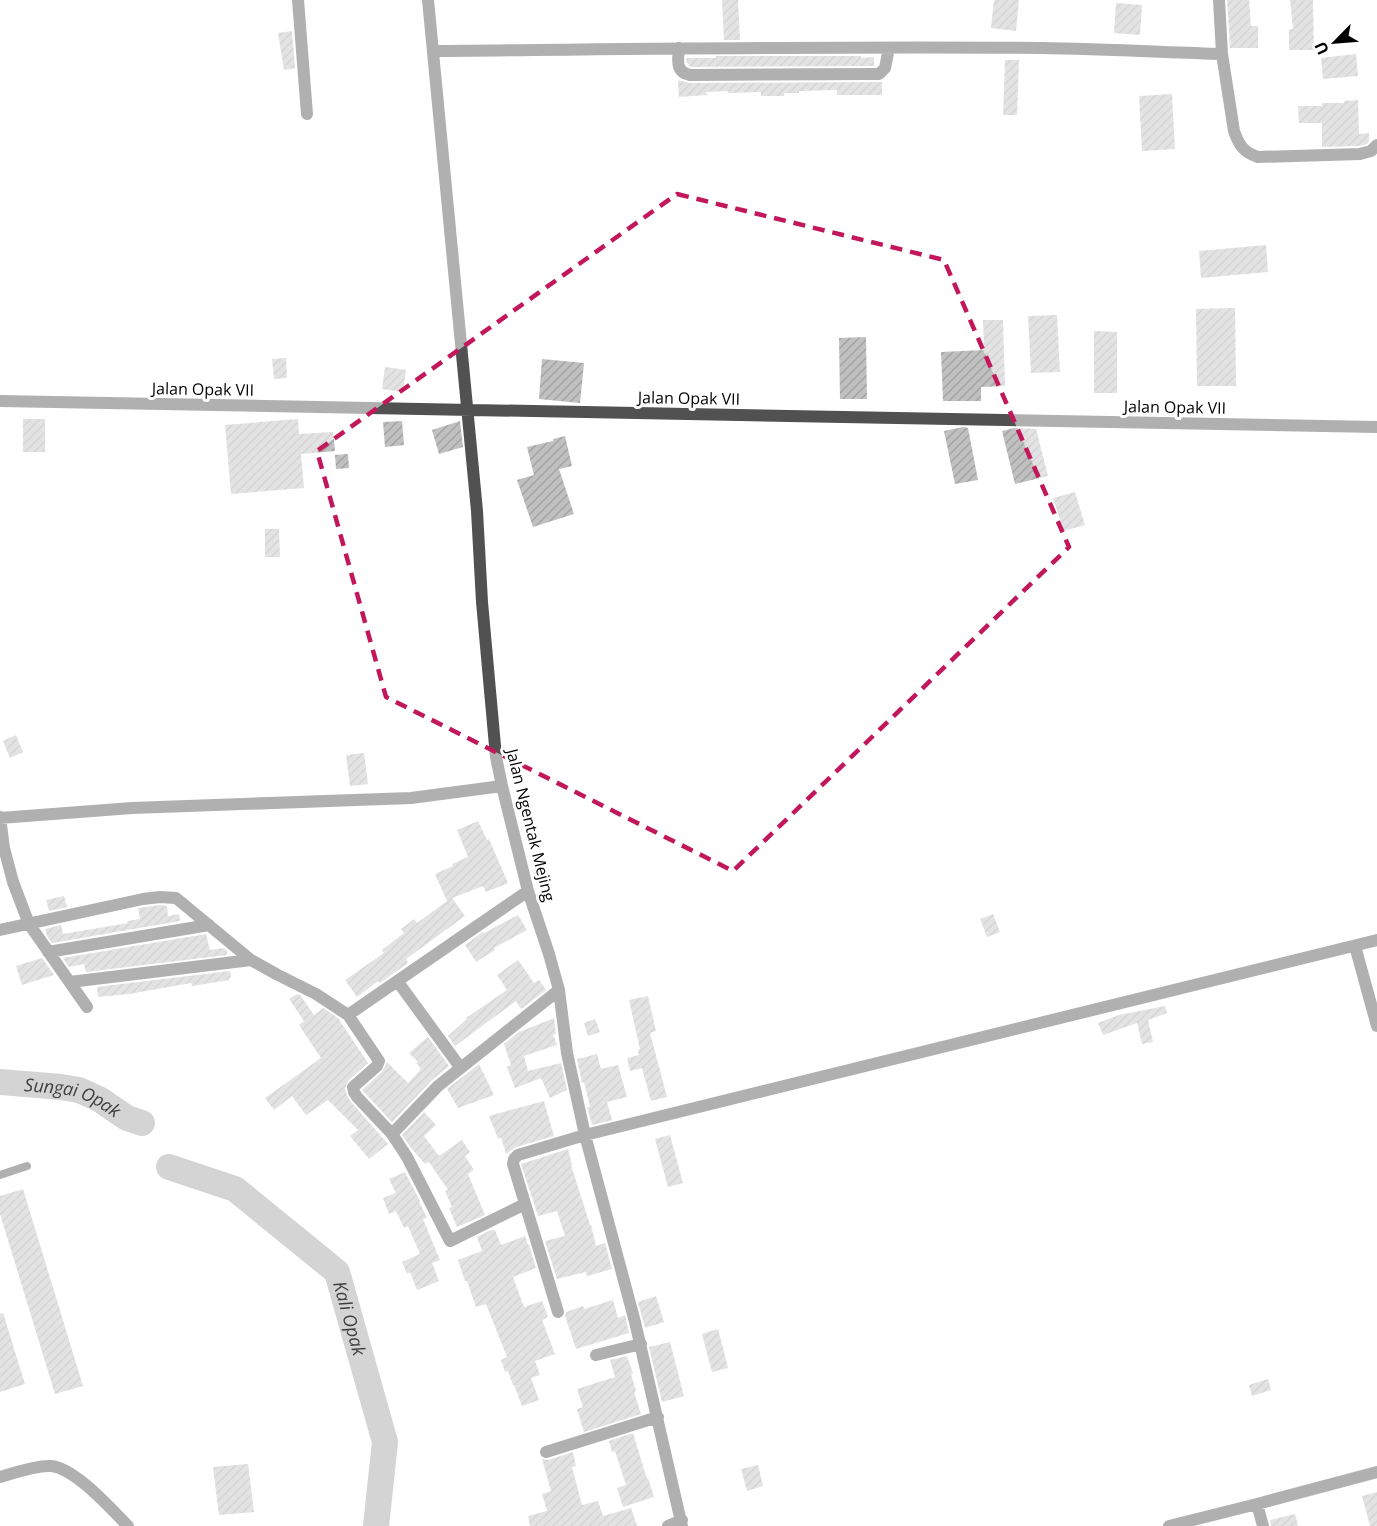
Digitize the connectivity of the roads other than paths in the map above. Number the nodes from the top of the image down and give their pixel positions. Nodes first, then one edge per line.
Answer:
1 (298, 0) edge
2 (428, 0) edge
3 (1219, 0) edge
4 (679, 48) junction
5 (889, 48) junction
6 (434, 51) junction
7 (1222, 54) junction
8 (307, 114) dead end
9 (1377, 145) edge
10 (0, 401) edge
11 (468, 411) junction
12 (1377, 427) edge
13 (502, 786) junction
14 (0, 818) edge
15 (528, 891) junction
16 (29, 924) junction
17 (209, 925) junction
18 (0, 930) edge
19 (1377, 940) edge
20 (1356, 946) junction
21 (48, 952) junction
22 (251, 960) junction
23 (70, 982) junction
24 (398, 982) junction
25 (559, 990) junction
26 (87, 1007) dead end
27 (348, 1015) junction
28 (1377, 1026) edge
29 (460, 1067) junction
30 (392, 1134) junction
31 (585, 1135) junction
32 (27, 1166) dead end
33 (0, 1175) edge
34 (525, 1204) junction
35 (558, 1312) dead end
36 (640, 1344) junction
37 (596, 1355) dead end
38 (658, 1417) junction
39 (546, 1452) dead end
40 (1377, 1472) edge
41 (0, 1477) edge
42 (1257, 1504) junction
43 (682, 1523) edge
44 (128, 1526) edge
45 (668, 1526) edge
46 (1169, 1526) edge
47 (1263, 1526) edge

1 - 8 street
2 - 6 street, Jalan Ngentak Mejing
3 - 7 street
4 - 5 street
4 - 5 street
4 - 6 street
5 - 7 street
6 - 11 street, Jalan Ngentak Mejing
7 - 9 street
10 - 11 street, Jalan Opak VII
11 - 12 street, Jalan Opak VII
11 - 13 street, Jalan Ngentak Mejing
13 - 14 street
13 - 15 street, Jalan Ngentak Mejing
14 - 16 street
15 - 24 street
15 - 25 street, Jalan Ngentak Mejing
16 - 17 street
16 - 18 street
16 - 21 street
17 - 21 street
17 - 22 street
19 - 20 street
20 - 28 street
20 - 31 street
21 - 23 street
22 - 23 street
22 - 27 street
23 - 26 street
24 - 27 street
24 - 29 street
25 - 29 street
25 - 31 street, Jalan Ngentak Mejing
27 - 30 street
29 - 30 street
30 - 34 street
31 - 34 street
31 - 36 street, Jalan Ngentak Mejing
32 - 33 lane
34 - 35 street
36 - 37 street
36 - 38 street, Jalan Ngentak Mejing
38 - 39 street
38 - 43 street, Jalan Ngentak Mejing
40 - 42 street
41 - 44 street
42 - 46 street
42 - 47 street
43 - 45 street

